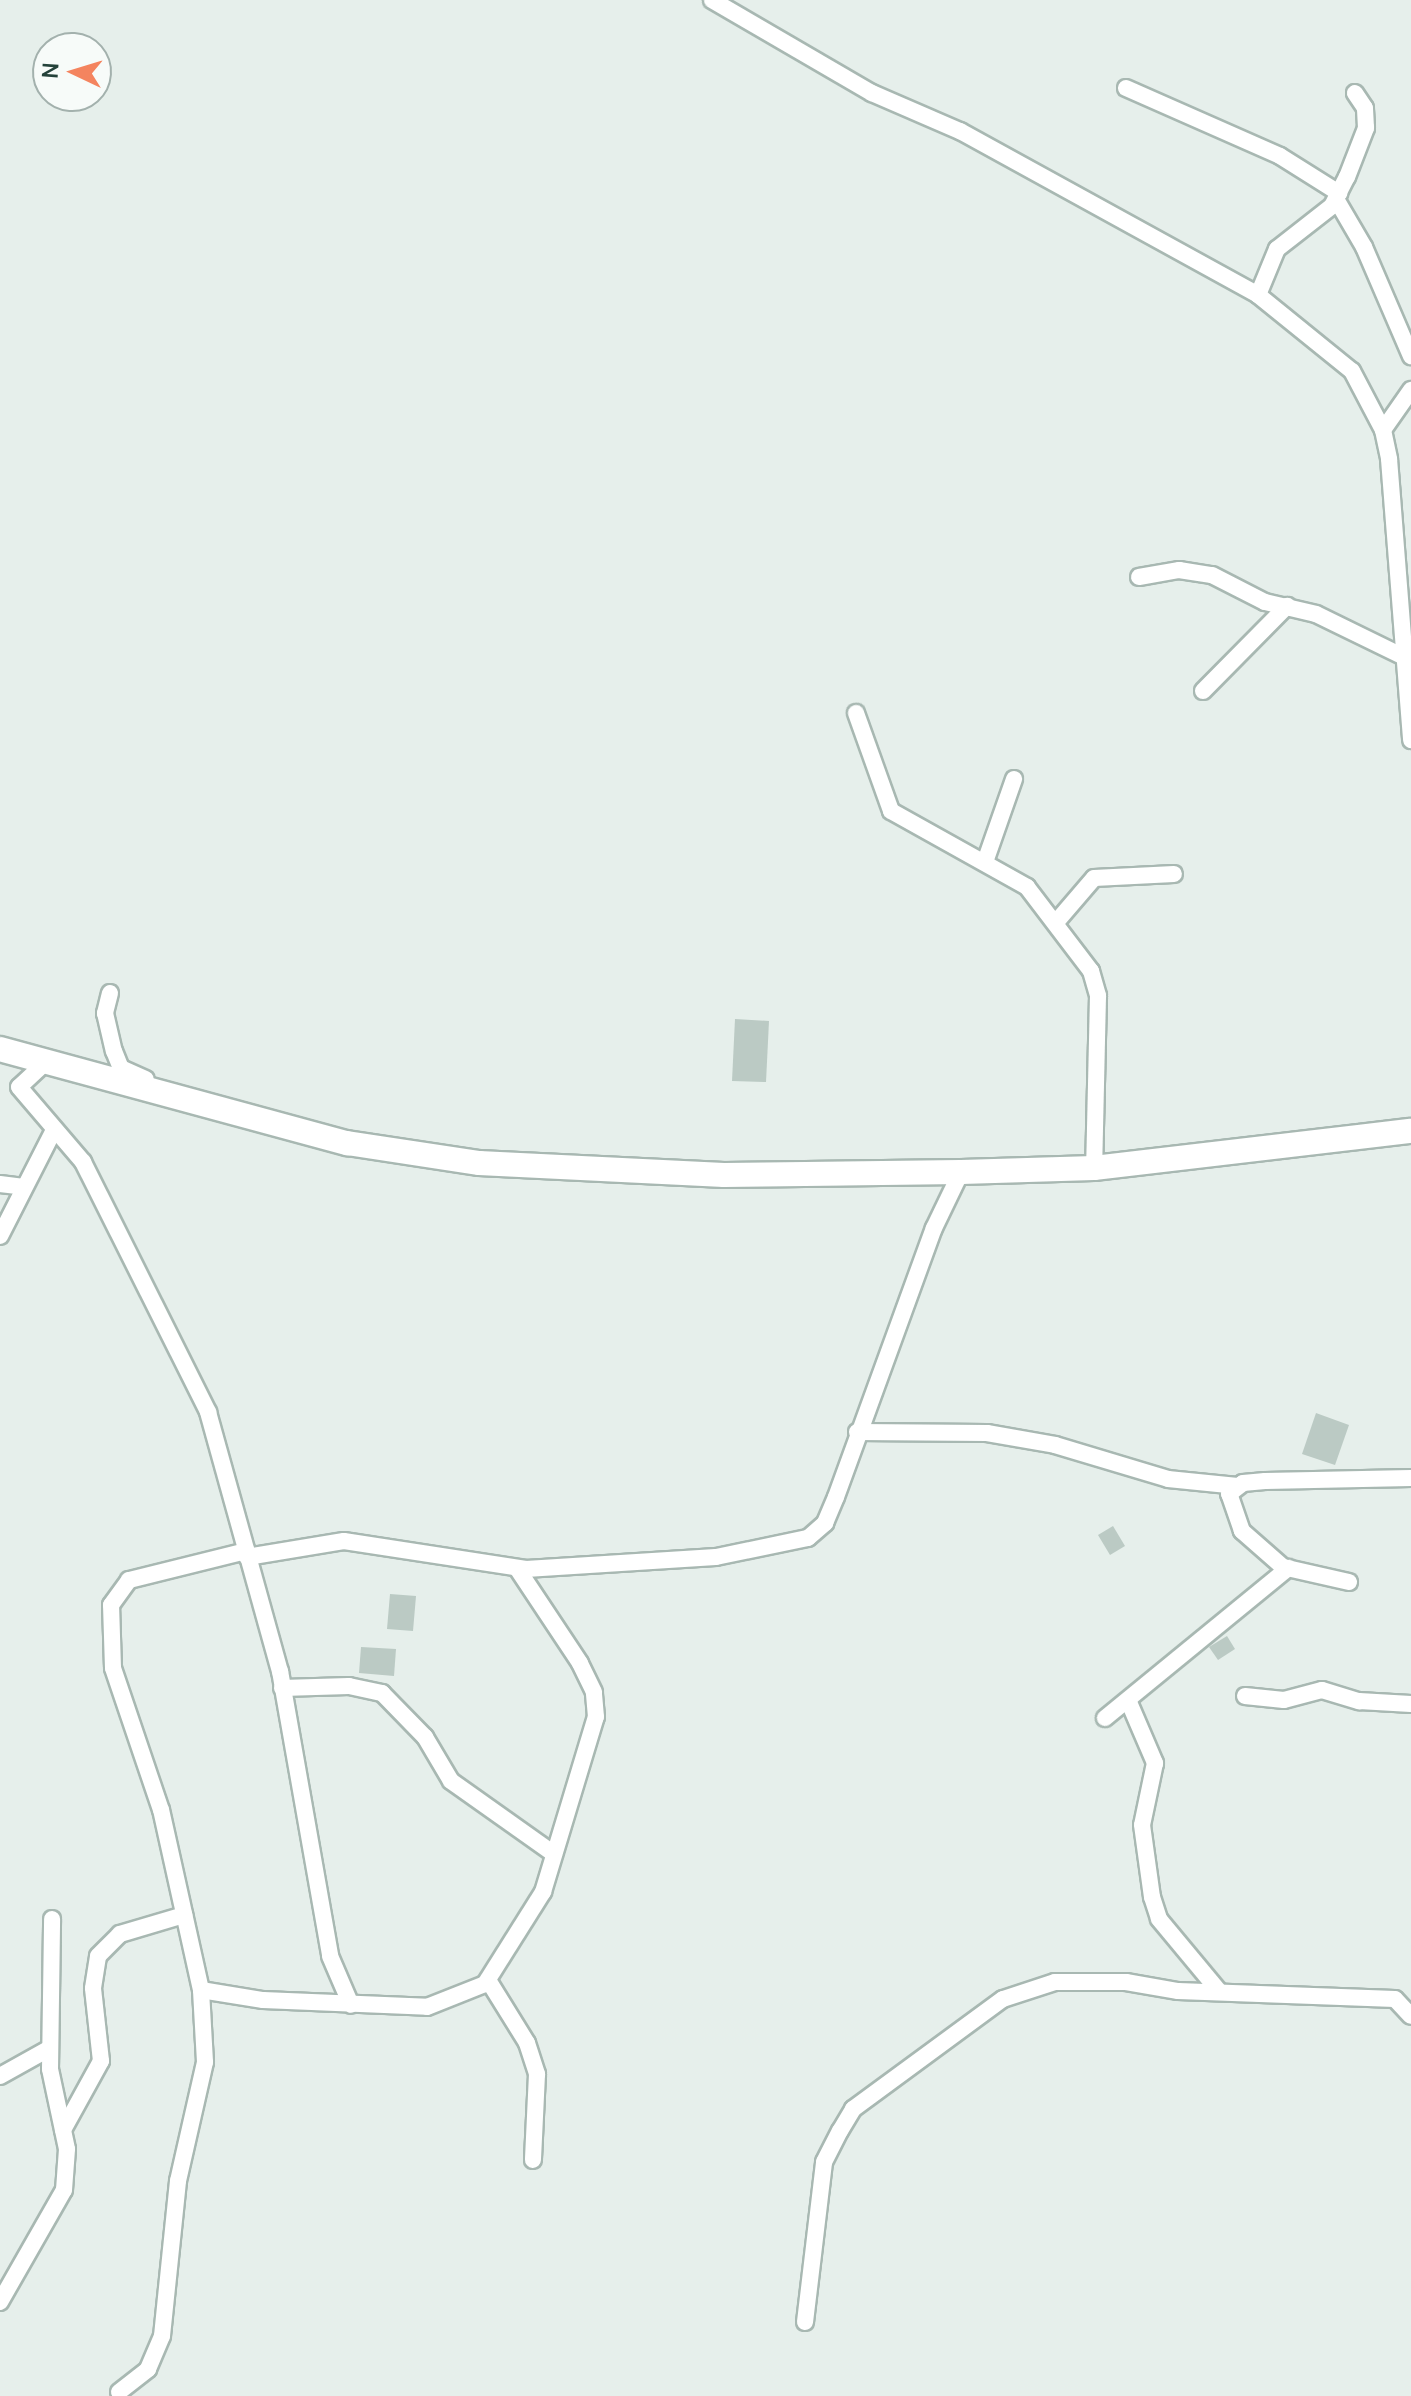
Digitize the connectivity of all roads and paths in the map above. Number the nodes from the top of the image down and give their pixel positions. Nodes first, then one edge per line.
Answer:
1 (712, 0) edge
2 (1126, 88) dead end
3 (1355, 93) dead end
4 (1337, 196) junction
5 (1258, 295) junction
6 (1411, 356) edge
7 (1411, 390) edge
8 (1383, 430) junction
9 (1139, 577) dead end
10 (1287, 606) junction
11 (1402, 656) junction
12 (1203, 691) dead end
13 (856, 713) dead end
14 (1411, 740) edge
15 (1014, 779) dead end
16 (985, 862) junction
17 (1174, 874) dead end
18 (1058, 920) junction
19 (110, 993) dead end
20 (0, 1049) edge
21 (47, 1061) junction
22 (175, 1093) junction
23 (54, 1130) junction
24 (1411, 1131) edge
25 (1094, 1168) junction
26 (961, 1172) junction
27 (0, 1184) edge
28 (24, 1187) junction
29 (0, 1236) edge
30 (857, 1432) junction
31 (1411, 1478) edge
32 (1238, 1486) junction
33 (247, 1554) junction
34 (517, 1568) junction
35 (1288, 1568) junction
36 (1349, 1582) dead end
37 (282, 1688) junction
38 (1245, 1696) dead end
39 (1128, 1700) junction
40 (1411, 1704) edge
41 (1105, 1718) dead end
42 (554, 1854) junction
43 (184, 1915) junction
44 (52, 1919) dead end
45 (488, 1980) junction
46 (201, 1990) junction
47 (1218, 1990) junction
48 (1411, 1990) edge
49 (1395, 1999) junction
50 (351, 2005) junction
51 (1411, 2016) edge
52 (50, 2048) junction
53 (0, 2076) edge
54 (63, 2130) junction
55 (533, 2160) dead end
56 (0, 2302) edge
57 (805, 2322) dead end
58 (119, 2392) dead end

1 - 5 street
2 - 4 street
3 - 4 street
4 - 5 street
4 - 6 street
5 - 8 street
7 - 8 street
8 - 11 street
9 - 10 street
10 - 11 street
10 - 12 street
11 - 14 street
13 - 16 street
15 - 16 street
16 - 18 street
17 - 18 street
18 - 25 street
19 - 22 street
20 - 21 street
21 - 22 street
21 - 23 street
22 - 26 street
23 - 28 street
23 - 33 street
24 - 25 street
25 - 26 street
26 - 30 street
27 - 28 street
28 - 29 street
30 - 32 street
30 - 34 street
31 - 32 street
32 - 35 street
33 - 34 street
33 - 37 street
33 - 43 street
34 - 42 street
35 - 36 street
35 - 39 street
37 - 42 street
37 - 50 street
38 - 40 street
39 - 41 street
39 - 47 street
42 - 45 street
43 - 46 street
43 - 54 street
44 - 52 street
45 - 50 street
45 - 55 street
46 - 50 street
46 - 58 street
47 - 49 street
47 - 57 street
48 - 49 street
49 - 51 street
52 - 53 street
52 - 54 street
54 - 56 street

